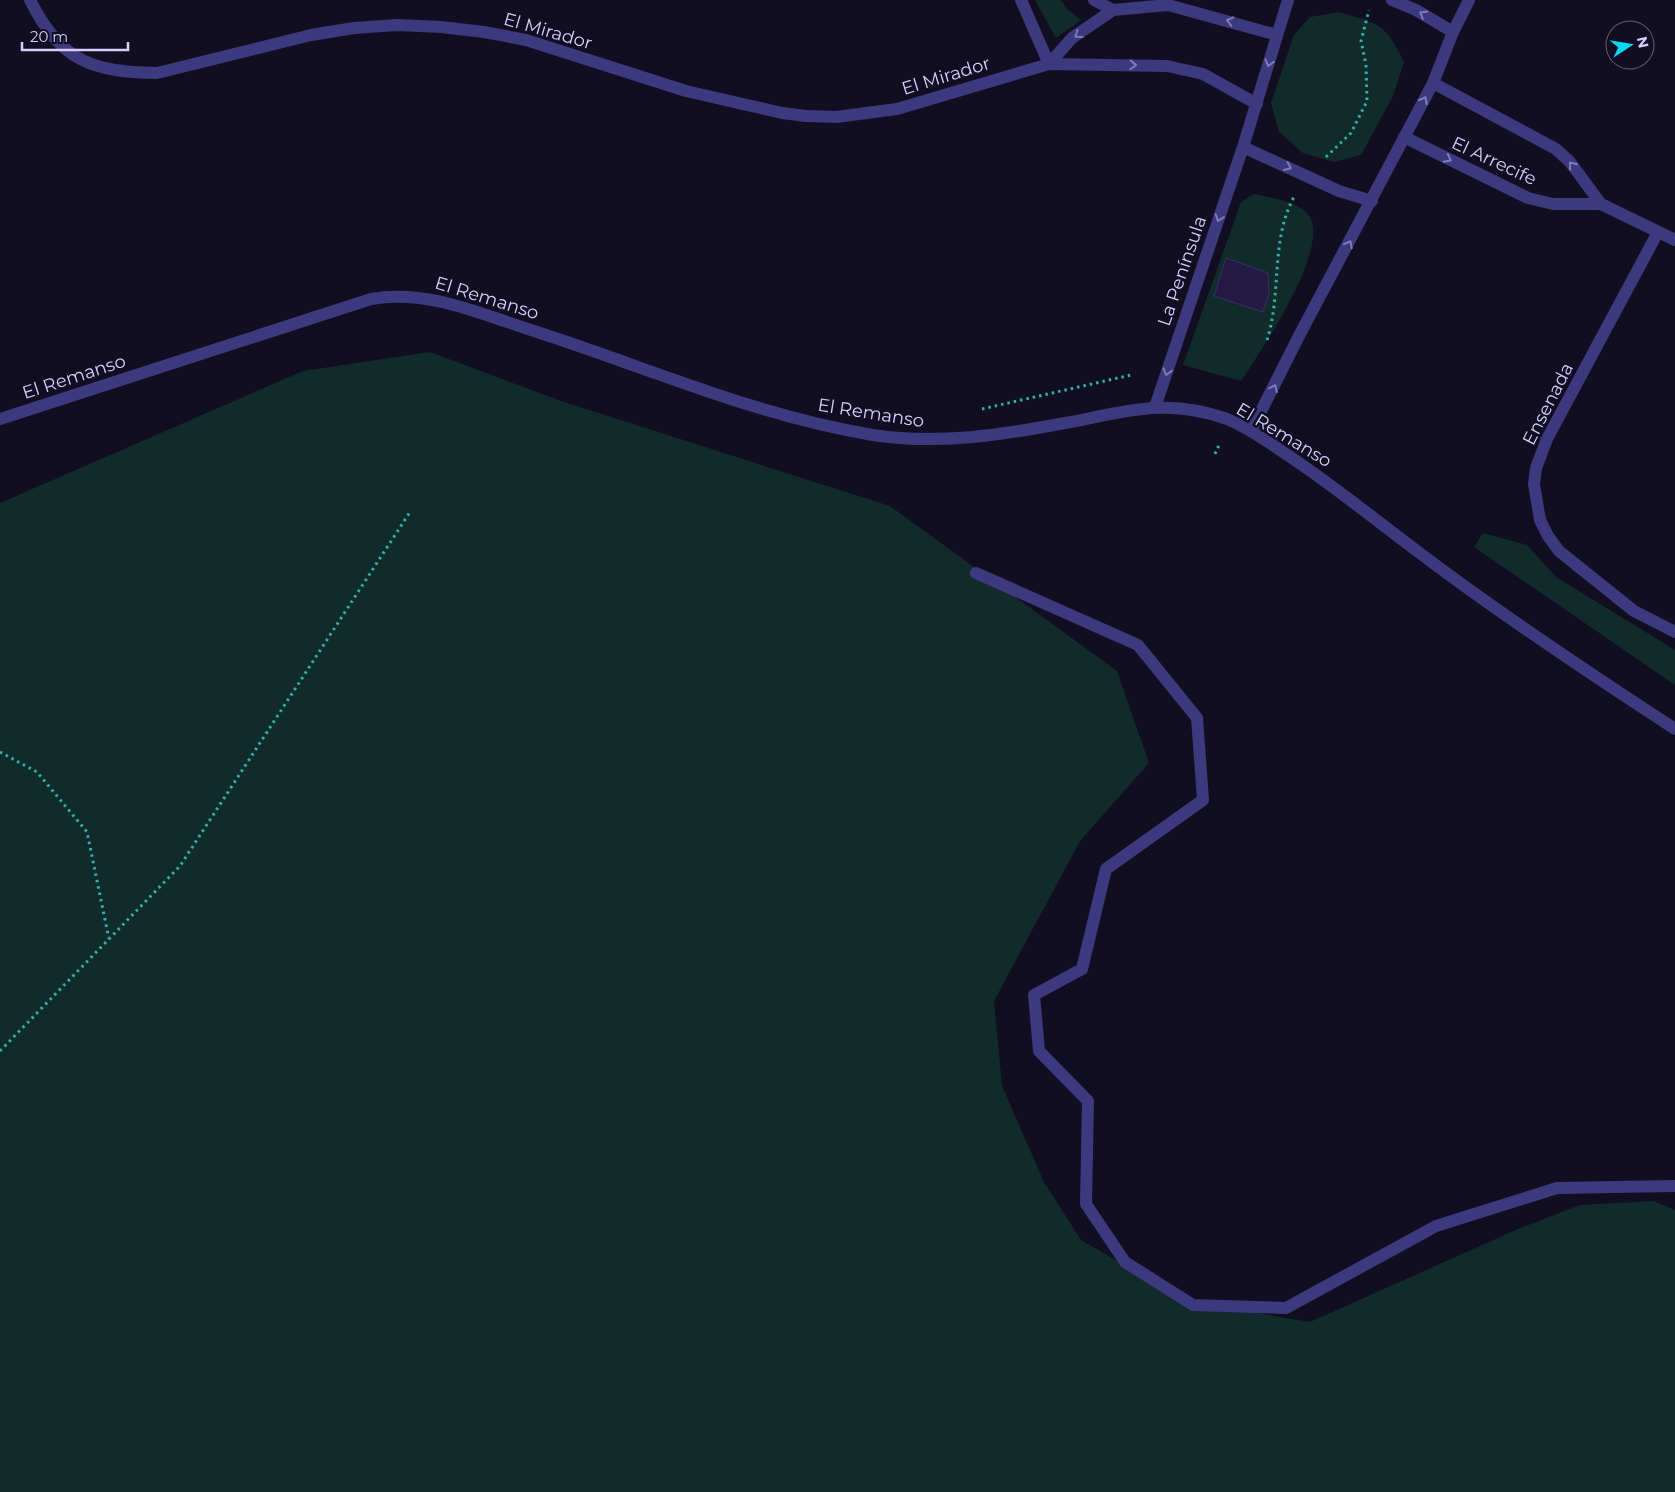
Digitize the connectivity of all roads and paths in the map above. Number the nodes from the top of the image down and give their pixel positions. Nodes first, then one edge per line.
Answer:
1 (30, 0) edge
2 (1021, 0) edge
3 (1094, 0) edge
4 (1288, 0) edge
5 (1392, 0) edge
6 (1469, 0) edge
7 (1113, 10) junction
8 (1453, 32) junction
9 (1277, 35) junction
10 (1049, 64) junction
11 (1433, 83) junction
12 (1257, 104) junction
13 (1404, 138) junction
14 (1243, 147) junction
15 (1372, 201) junction
16 (1601, 204) junction
17 (1658, 232) junction
18 (1675, 240) edge
19 (1156, 407) junction
20 (0, 419) edge
21 (1251, 431) junction
22 (410, 512) dead end
23 (976, 573) dead end
24 (1675, 632) edge
25 (1675, 729) edge
26 (0, 752) edge
27 (109, 939) junction
28 (0, 1051) edge
29 (1675, 1186) edge

1 - 10 street, El Mirador
2 - 10 street
3 - 7 street
4 - 9 street, La Península
8 -> 5 street
6 - 8 street
9 -> 7 street
7 -> 10 street
8 - 11 street
9 -> 12 street, La Península
10 -> 12 street, El Mirador
13 -> 11 street
16 -> 11 street, El Arrecife
12 - 14 street, La Península
13 - 15 street
13 -> 16 street, El Arrecife
14 -> 15 street
14 -> 19 street, La Península
21 -> 15 street
16 - 17 street, El Arrecife
17 - 18 street, El Arrecife
17 - 24 street, Ensenada
19 - 20 street, El Remanso
19 - 21 street, El Remanso
21 - 25 street, El Remanso
22 - 27 path
23 - 29 street
26 - 27 path
27 - 28 path

